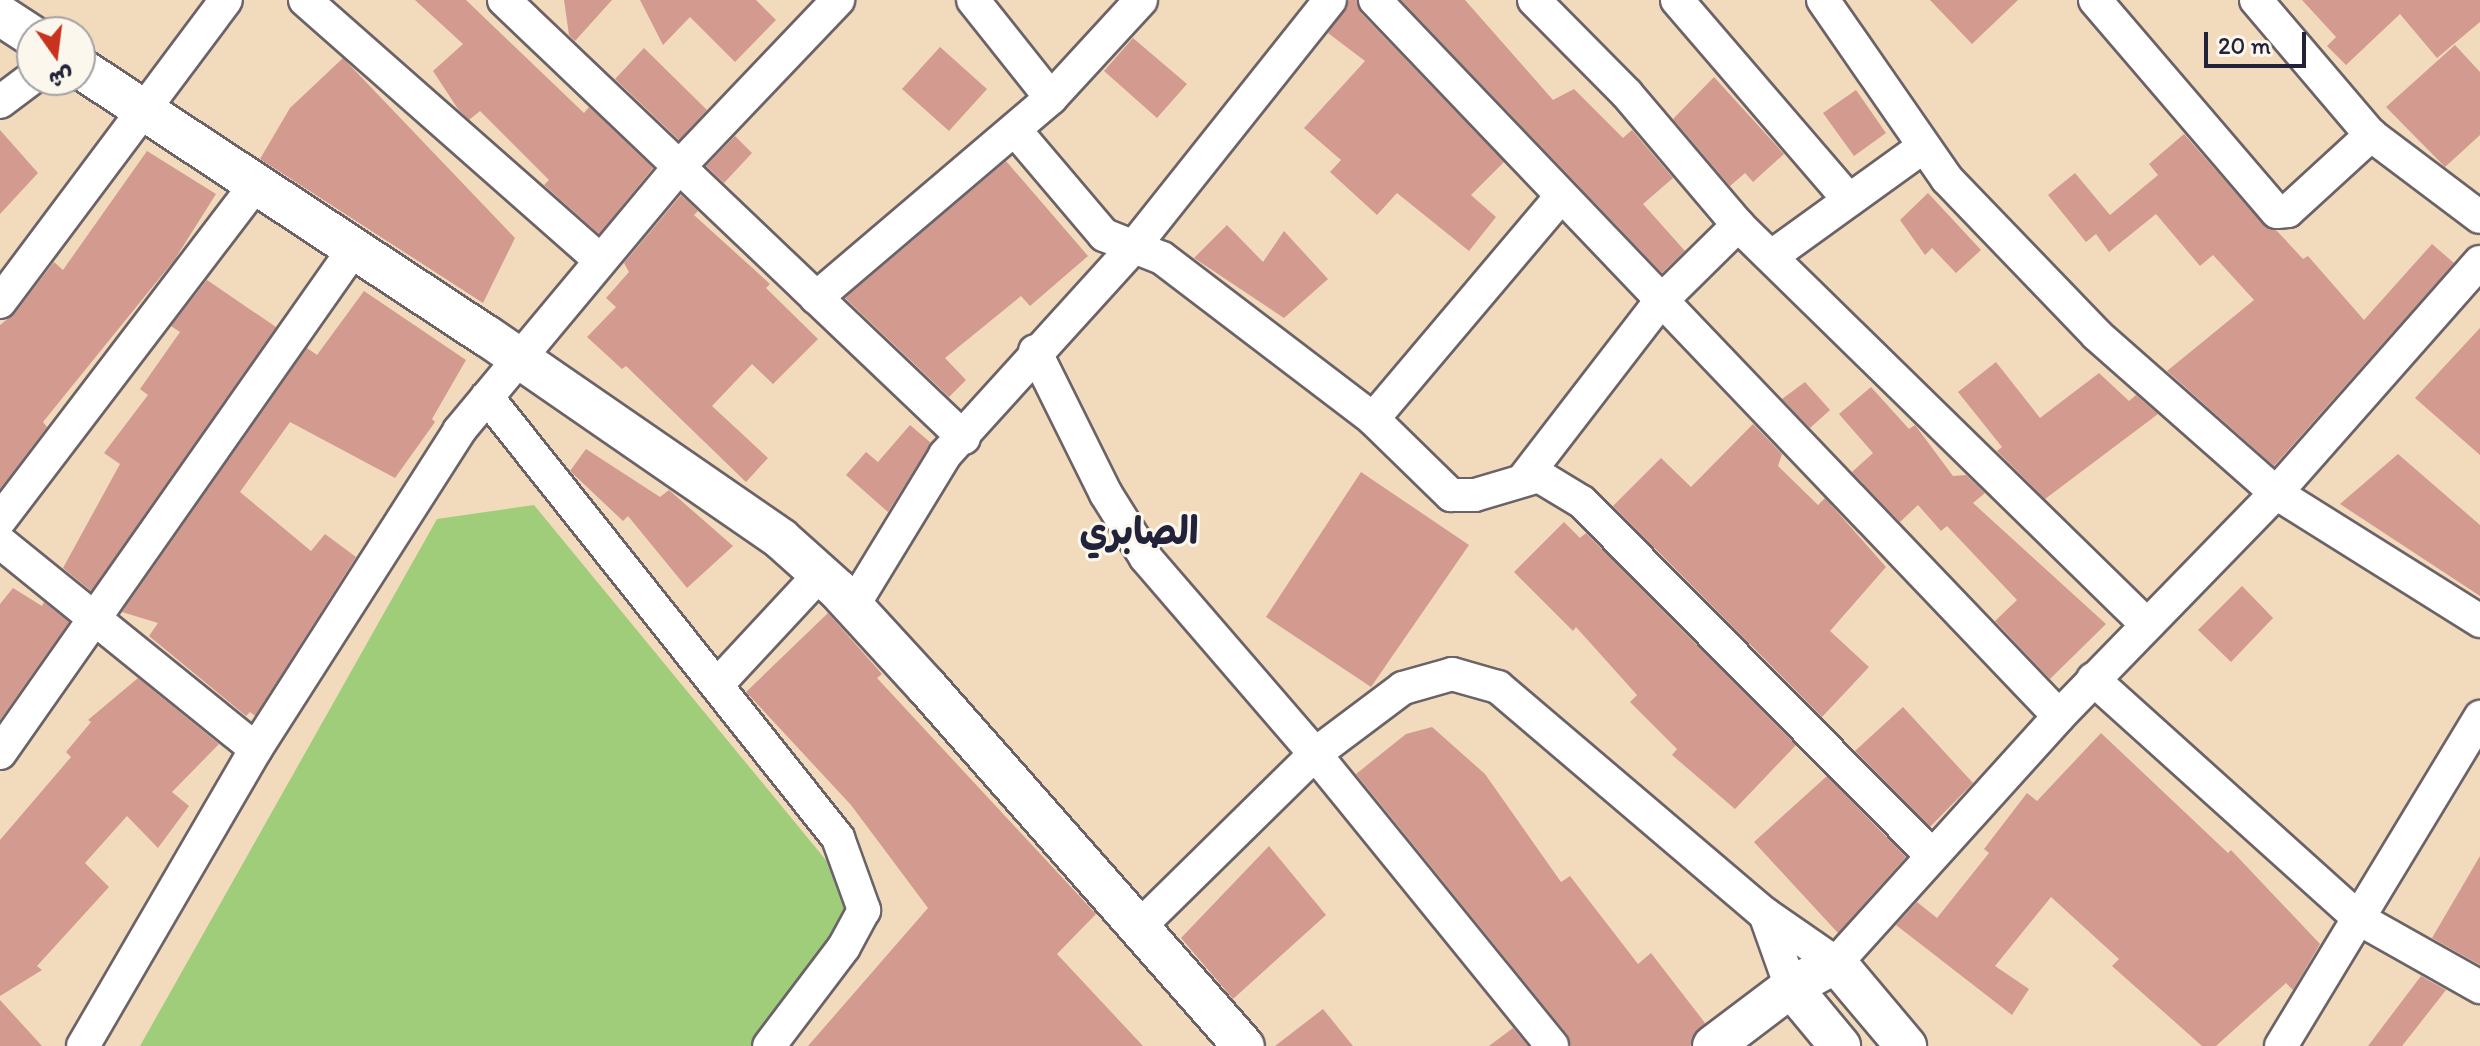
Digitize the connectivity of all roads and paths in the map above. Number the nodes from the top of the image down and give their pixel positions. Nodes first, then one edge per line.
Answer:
1 (226, 0) edge
2 (305, 0) edge
3 (504, 0) edge
4 (838, 0) edge
5 (973, 0) edge
6 (1141, 0) edge
7 (1330, 0) edge
8 (1375, 0) edge
9 (1534, 0) edge
10 (1677, 0) edge
11 (1823, 0) edge
12 (2095, 0) edge
13 (2256, 0) edge
14 (96, 79) edge
15 (1051, 98) junction
16 (141, 110) junction
17 (1015, 130) junction
18 (2371, 135) junction
19 (1922, 148) junction
20 (679, 167) junction
21 (256, 184) junction
22 (1560, 198) junction
23 (1849, 200) junction
24 (2480, 217) edge
25 (1738, 225) junction
26 (1132, 249) junction
27 (353, 250) junction
28 (1772, 256) junction
29 (599, 259) junction
30 (2480, 262) edge
31 (816, 298) junction
32 (0, 302) edge
33 (1660, 302) junction
34 (1035, 351) junction
35 (520, 362) junction
36 (487, 397) junction
37 (1373, 419) junction
38 (964, 438) junction
39 (1525, 477) junction
40 (2276, 493) junction
41 (0, 520) edge
42 (0, 542) edge
43 (820, 574) junction
44 (853, 606) junction
45 (98, 619) junction
46 (2480, 621) edge
47 (2147, 625) junction
48 (2093, 679) junction
49 (717, 685) junction
50 (2059, 716) junction
51 (2480, 717) edge
52 (256, 749) junction
53 (0, 753) edge
54 (1315, 754) junction
55 (1932, 856) junction
56 (1765, 914) junction
57 (2361, 920) junction
58 (1141, 925) junction
59 (1836, 963) junction
60 (1791, 987) junction
61 (2480, 987) edge
62 (2287, 1044) edge
63 (83, 1046) edge
64 (769, 1046) edge
65 (1244, 1046) edge
66 (1552, 1046) edge
67 (1713, 1046) edge
68 (1840, 1046) edge
69 (1906, 1046) edge

1 - 16 street
2 - 29 street
3 - 20 street
4 - 20 street
5 - 15 street
6 - 15 street
7 - 26 street
8 - 22 street
9 - 25 street
10 - 23 street
11 - 19 street
12 - 18 street
13 - 18 street
14 - 16 street
15 - 17 street
16 - 21 street
16 - 32 street
17 - 26 street
17 - 31 street
18 - 24 street
19 - 23 street
19 - 40 street
20 - 29 street
20 - 31 street
21 - 27 street
21 - 41 street
22 - 33 street
22 - 37 street
23 - 28 street
25 - 28 street
25 - 33 street
26 - 34 street
26 - 37 street
27 - 35 street
27 - 45 street
28 - 47 street
29 - 35 street
30 - 40 street
31 - 38 street
33 - 39 street
33 - 50 street
34 - 38 street
34 - 54 street
35 - 36 street
35 - 43 street
36 - 49 street
36 - 52 street
37 - 39 street
38 - 44 street
39 - 55 street
40 - 46 street
40 - 47 street
42 - 45 street
43 - 44 street
43 - 49 street
44 - 58 street
45 - 52 street
45 - 53 street
47 - 48 street
48 - 50 street
48 - 57 street
49 - 64 street
50 - 55 street
51 - 57 street
52 - 63 street
54 - 56 street
54 - 58 street
54 - 66 street
55 - 59 street
56 - 59 street
56 - 60 street
57 - 61 street
57 - 62 street
58 - 65 street
59 - 60 street
59 - 69 street
60 - 67 street
60 - 68 street

